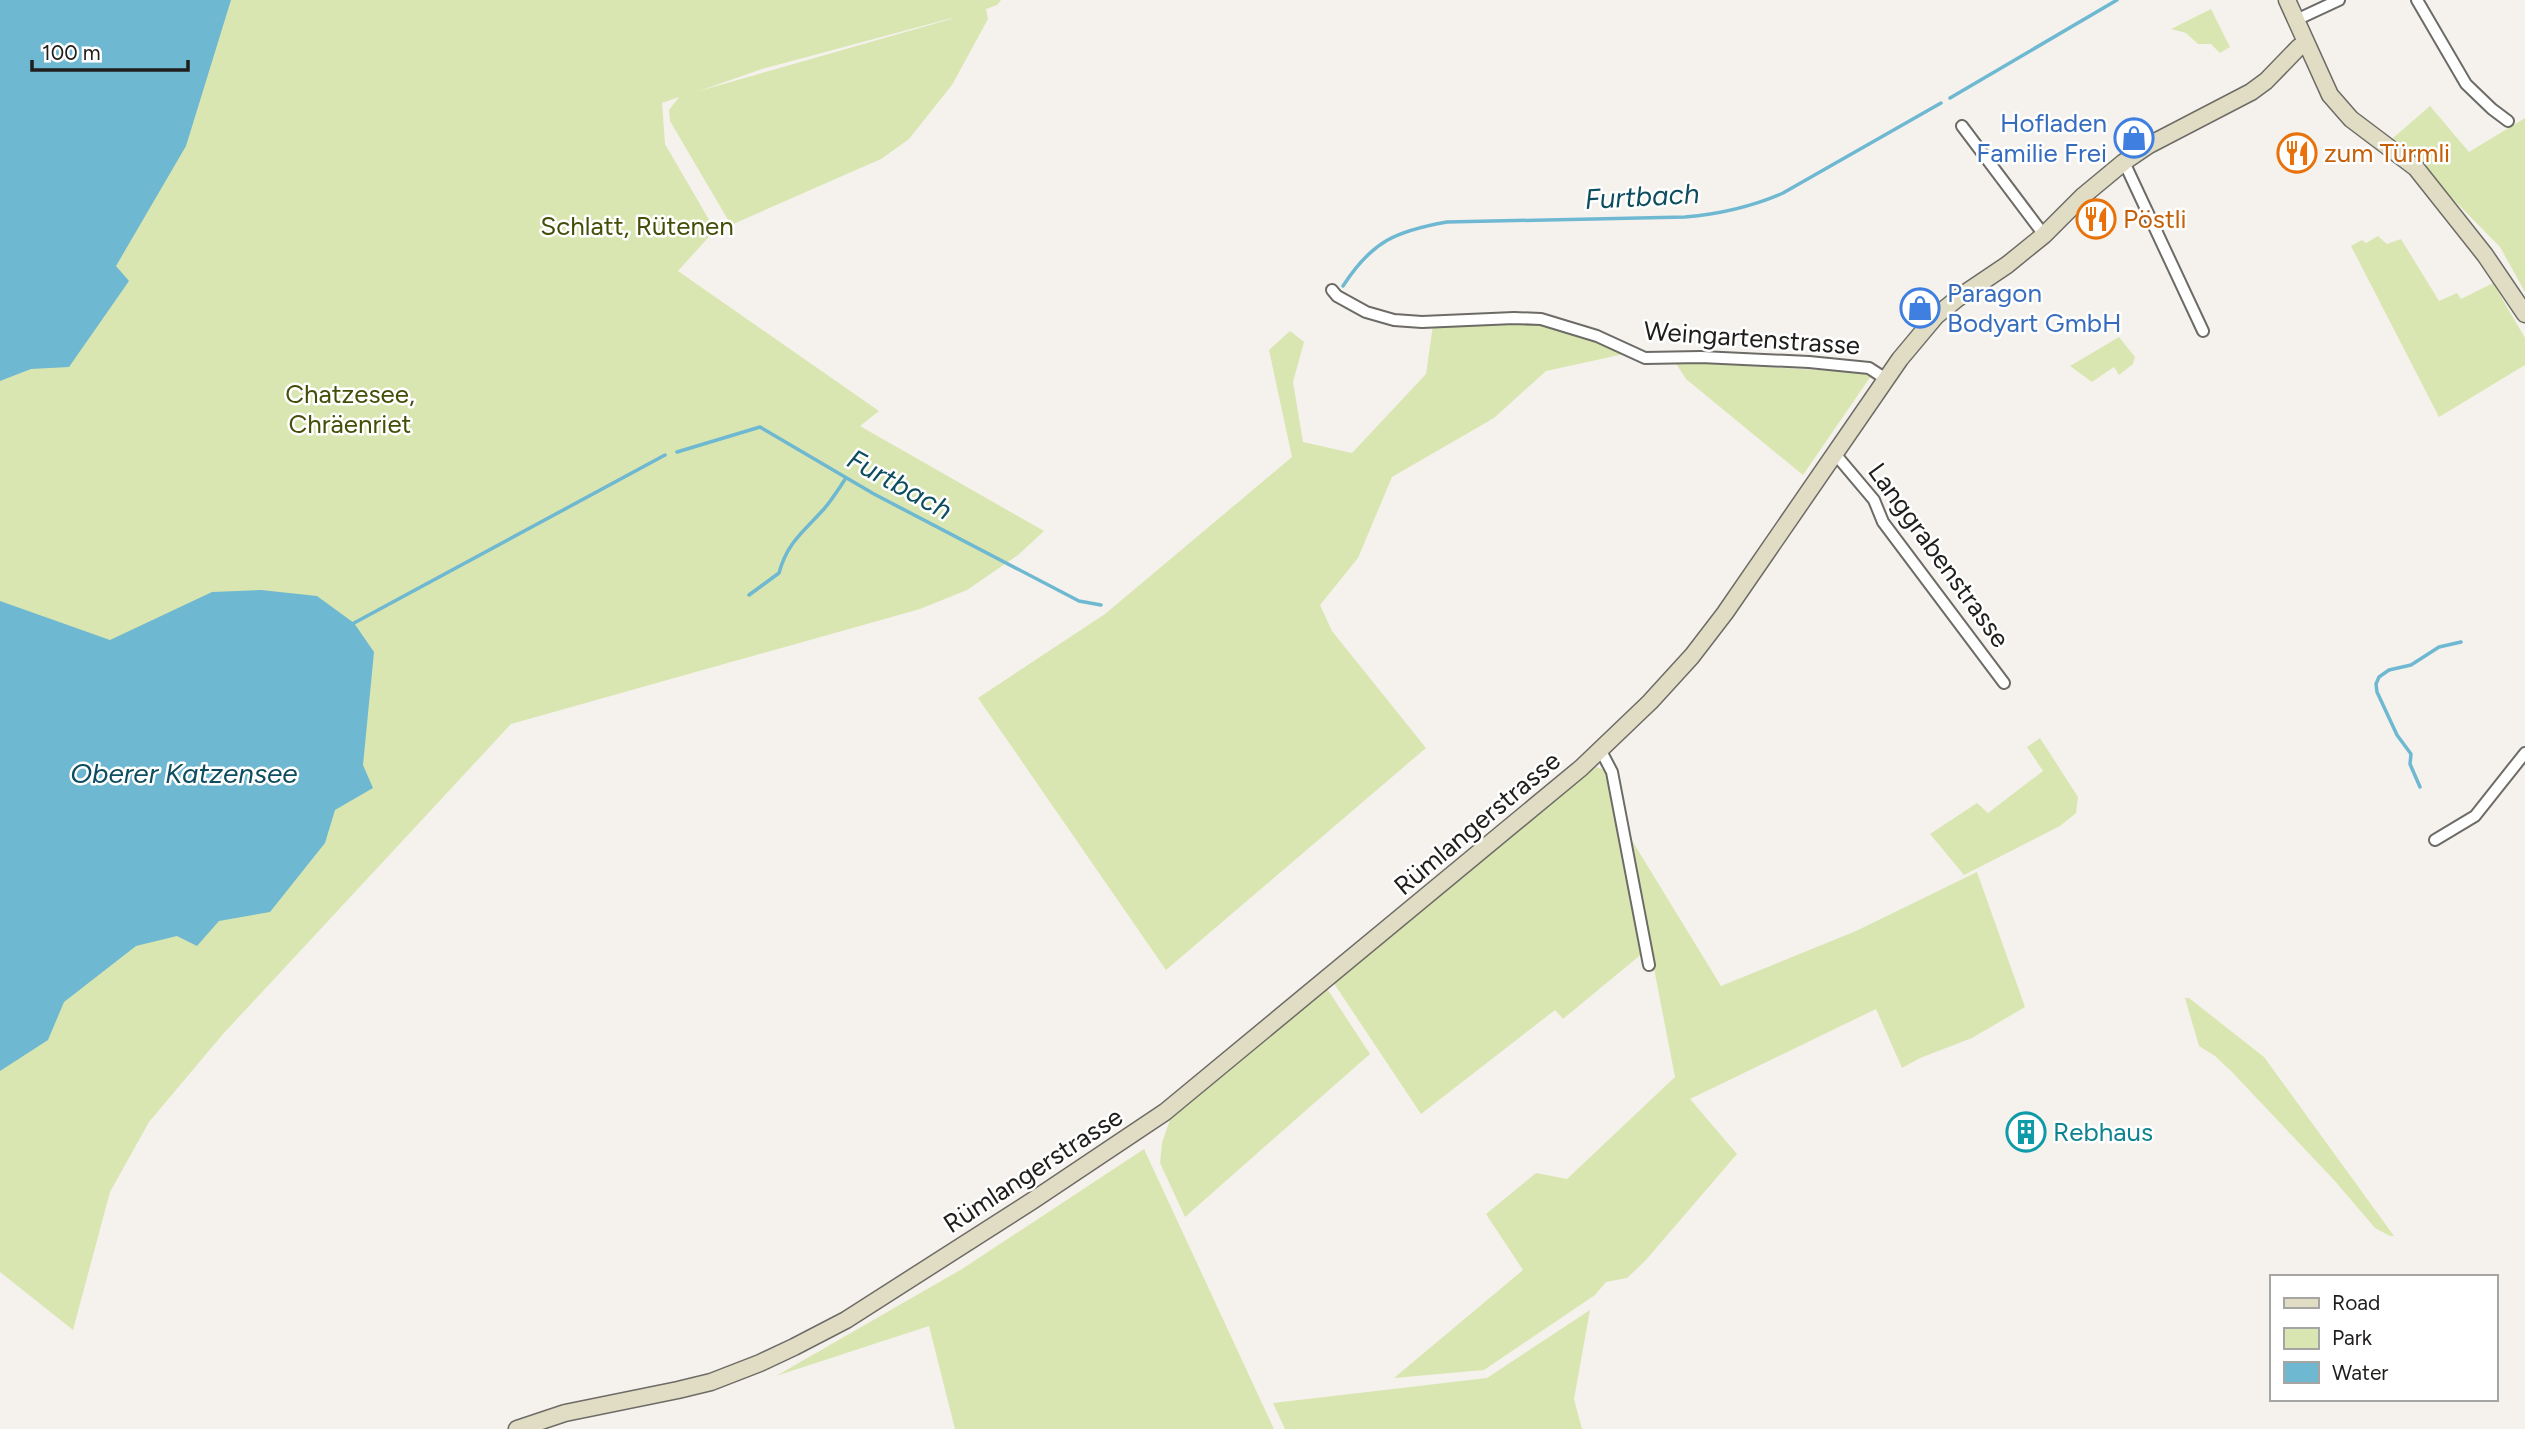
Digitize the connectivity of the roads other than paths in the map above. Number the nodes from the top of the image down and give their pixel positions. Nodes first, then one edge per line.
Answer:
1 (2287, 0) edge
2 (2339, 0) edge
3 (2417, 0) edge
4 (2296, 20) junction
5 (2306, 44) junction
6 (2508, 121) dead end
7 (1962, 126) dead end
8 (2124, 162) junction
9 (2043, 235) junction
10 (1332, 290) dead end
11 (2525, 314) edge
12 (2203, 331) dead end
13 (1886, 379) junction
14 (1836, 455) junction
15 (2004, 683) dead end
16 (1601, 751) junction
17 (2525, 753) edge
18 (2435, 839) dead end
19 (1649, 965) dead end
20 (517, 1429) edge

1 - 4 street
2 - 4 street
3 - 6 street
4 - 5 street
5 - 8 street, Rümlangerstrasse
5 - 11 street
7 - 9 street
8 - 9 street, Rümlangerstrasse
8 - 12 street
9 - 13 street, Rümlangerstrasse
10 - 13 street, Weingartenstrasse
13 - 14 street, Rümlangerstrasse
14 - 15 street, Langgrabenstrasse
14 - 16 street, Rümlangerstrasse
16 - 19 street
16 - 20 street, Rümlangerstrasse
17 - 18 street

